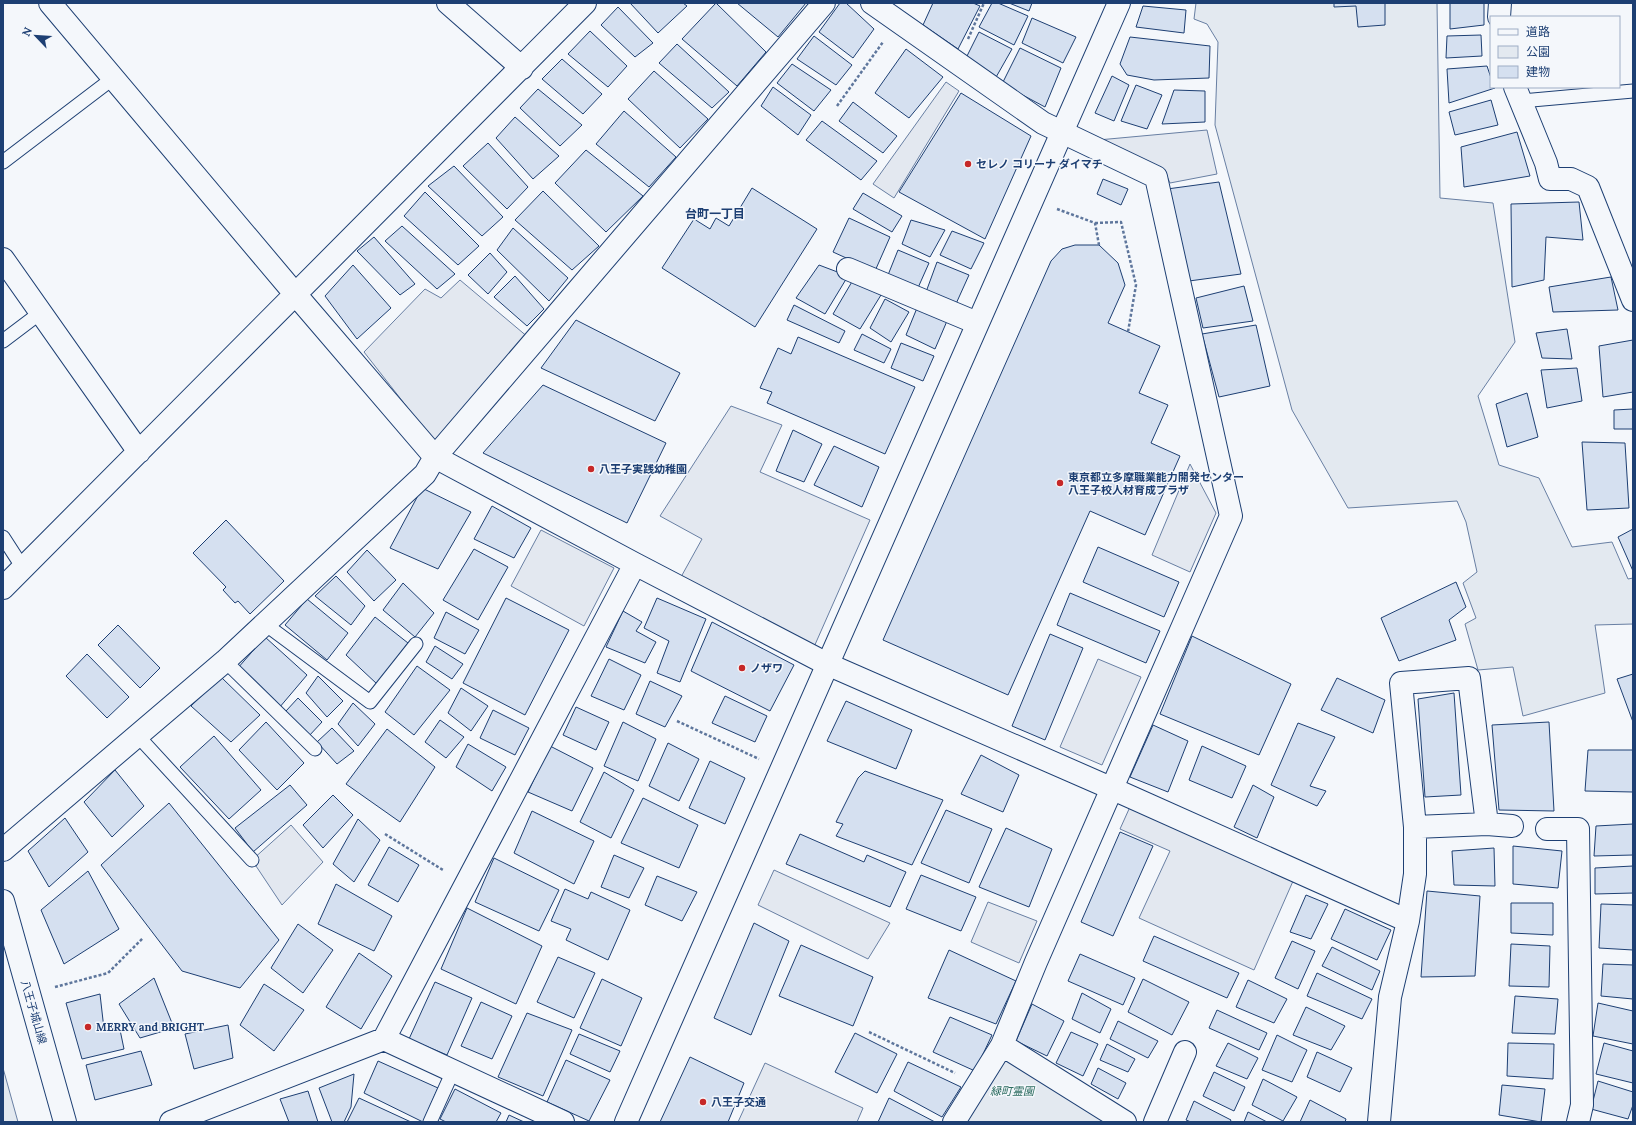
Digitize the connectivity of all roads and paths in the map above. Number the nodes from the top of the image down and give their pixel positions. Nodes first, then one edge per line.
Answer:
1 (50, 3) edge
2 (448, 3) edge
3 (585, 3) edge
4 (824, 3) edge
5 (872, 3) edge
6 (984, 3) edge
7 (1119, 3) edge
8 (1500, 3) edge
9 (1499, 16) edge
10 (884, 42) dead end
11 (957, 63) junction
12 (522, 68) junction
13 (112, 78) junction
14 (1633, 91) edge
15 (1518, 94) edge
16 (837, 106) dead end
17 (1061, 133) junction
18 (3, 162) edge
19 (1053, 207) dead end
20 (1095, 223) junction
21 (1099, 245) dead end
22 (3, 260) edge
23 (848, 269) dead end
24 (296, 295) junction
25 (1633, 300) edge
26 (40, 313) junction
27 (977, 323) junction
28 (1128, 332) dead end
29 (3, 341) edge
30 (139, 452) junction
31 (435, 457) junction
32 (3, 538) edge
33 (635, 564) junction
34 (23, 568) junction
35 (3, 588) edge
36 (265, 624) junction
37 (416, 644) dead end
38 (225, 661) junction
39 (827, 664) junction
40 (677, 721) dead end
41 (137, 735) junction
42 (315, 748) dead end
43 (781, 769) junction
44 (1113, 789) junction
45 (1487, 824) junction
46 (1512, 826) dead end
47 (1415, 827) junction
48 (1547, 829) dead end
49 (385, 834) dead end
50 (3, 850) edge
51 (252, 860) dead end
52 (444, 871) dead end
53 (3, 902) edge
54 (1408, 921) junction
55 (142, 938) dead end
56 (54, 988) dead end
57 (869, 1032) dead end
58 (384, 1039) junction
59 (1002, 1045) junction
60 (1185, 1052) dead end
61 (453, 1071) junction
62 (958, 1075) dead end
63 (65, 1122) edge
64 (171, 1122) edge
65 (430, 1122) edge
66 (563, 1122) edge
67 (626, 1122) edge
68 (954, 1122) edge
69 (1125, 1122) edge
70 (1155, 1122) edge
71 (1379, 1122) edge
72 (1578, 1122) edge

1 - 13 street
2 - 12 street
3 - 12 street
4 - 31 street
5 - 11 street
6 - 11 path
7 - 17 street
8 - 9 street
10 - 16 path
11 - 17 street
12 - 24 street
13 - 18 lane
13 - 24 street
14 - 15 lane
15 - 25 street
17 - 27 street
17 - 44 street
19 - 20 path
20 - 21 path
20 - 28 path
22 - 26 street
23 - 27 street
24 - 30 street
24 - 31 street
26 - 29 lane
26 - 30 street
27 - 39 street
30 - 34 street
31 - 33 street
31 - 36 street
32 - 34 lane
33 - 39 street
33 - 58 street
34 - 35 street
36 - 37 lane
36 - 38 street
38 - 41 street
38 - 42 lane
39 - 43 street
39 - 44 street
40 - 43 path
41 - 50 street
41 - 51 lane
43 - 67 street
44 - 54 street
44 - 59 street
45 - 46 street
45 - 47 street
45 - 47 street
47 - 54 street
48 - 72 street
49 - 52 path
53 - 63 street, 八王子城山線
54 - 71 street
55 - 56 path
57 - 62 path
58 - 61 street
58 - 64 street
59 - 68 street
59 - 69 street
60 - 70 street
61 - 65 lane
61 - 66 street

